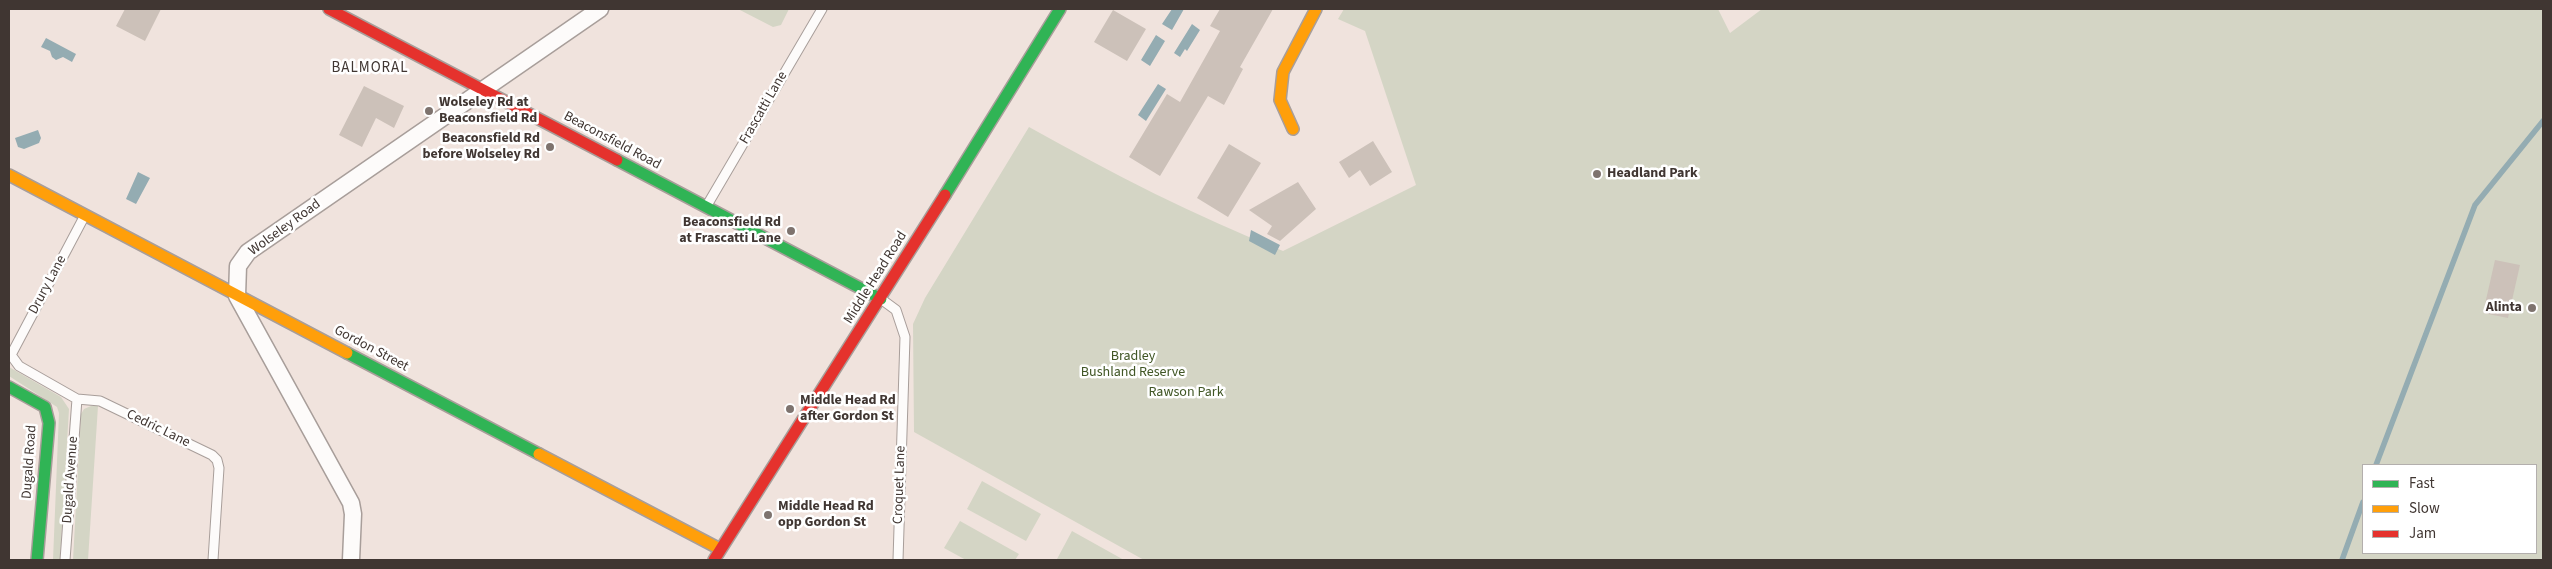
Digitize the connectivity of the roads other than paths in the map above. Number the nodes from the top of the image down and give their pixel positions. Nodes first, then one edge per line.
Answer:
1 (329, 9) edge
2 (600, 9) edge
3 (822, 9) edge
4 (1060, 9) edge
5 (1316, 9) edge
6 (483, 90) junction
7 (1293, 130) dead end
8 (9, 176) edge
9 (706, 207) junction
10 (85, 214) junction
11 (237, 296) junction
12 (881, 299) junction
13 (10, 355) edge
14 (9, 387) edge
15 (77, 399) junction
16 (720, 549) junction
17 (37, 560) edge
18 (65, 560) edge
19 (213, 560) edge
20 (351, 560) edge
21 (714, 560) edge
22 (898, 560) edge

1 - 6 street, Beaconsfield Road
2 - 6 street, Wolseley Road
3 - 9 lane, Frascatti Lane
4 - 12 street, Middle Head Road
5 - 7 street
6 - 9 street, Beaconsfield Road
6 - 11 street, Wolseley Road
8 - 10 street, Gordon Street
9 - 12 street, Beaconsfield Road
10 - 11 street, Gordon Street
10 - 13 lane, Drury Lane
11 - 16 street, Gordon Street
11 - 20 street
12 - 16 street, Middle Head Road
12 - 22 lane, Croquet Lane
13 - 15 lane, Cedric Lane
14 - 17 street, Dugald Road
15 - 18 lane, Dugald Avenue
15 - 19 lane, Cedric Lane
16 - 21 street, Middle Head Road

